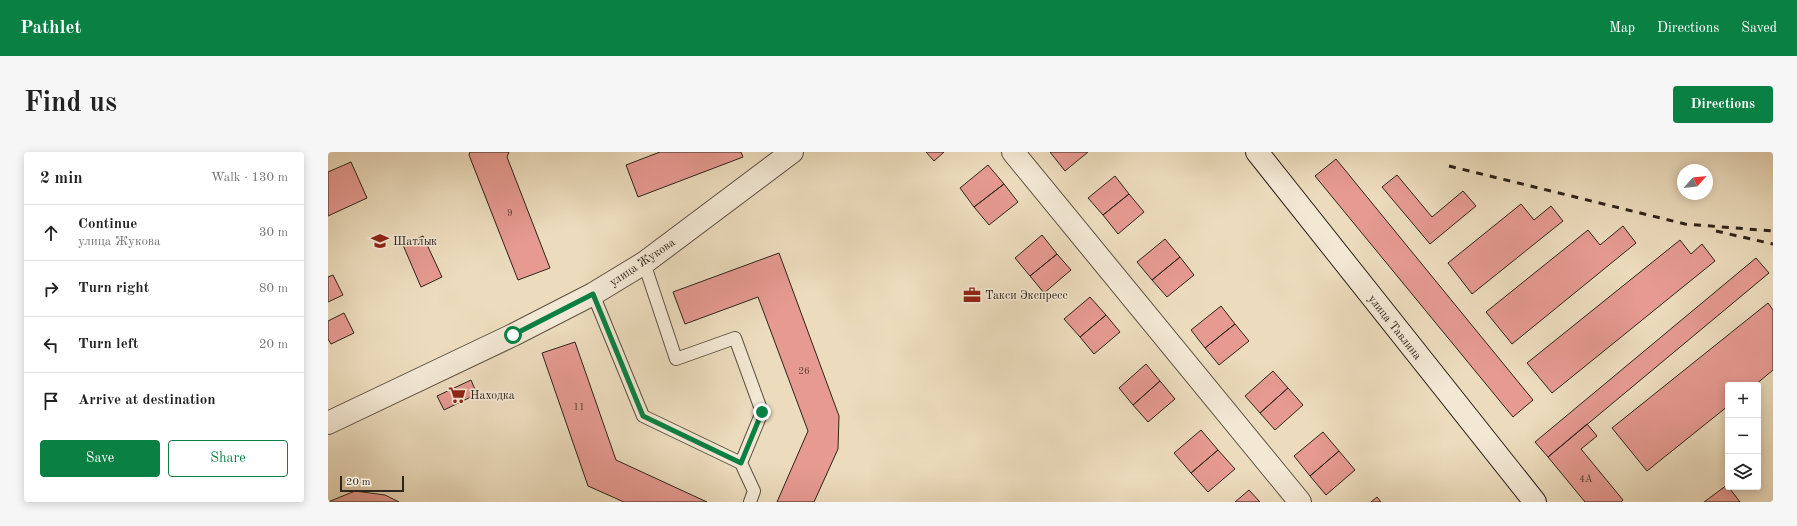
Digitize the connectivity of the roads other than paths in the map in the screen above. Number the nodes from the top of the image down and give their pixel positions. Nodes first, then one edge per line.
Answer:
1 (792, 152) edge
2 (1013, 152) edge
3 (1257, 152) edge
4 (644, 263) junction
5 (593, 294) junction
6 (328, 424) edge
7 (741, 463) junction
8 (750, 502) edge
9 (1300, 502) edge
10 (1534, 502) edge

1 - 4 street, улица Жукова
2 - 9 street
3 - 10 street, улица Тавлина
4 - 5 street, улица Жукова
4 - 7 lane
5 - 6 street, улица Жукова
5 - 7 lane
7 - 8 lane

